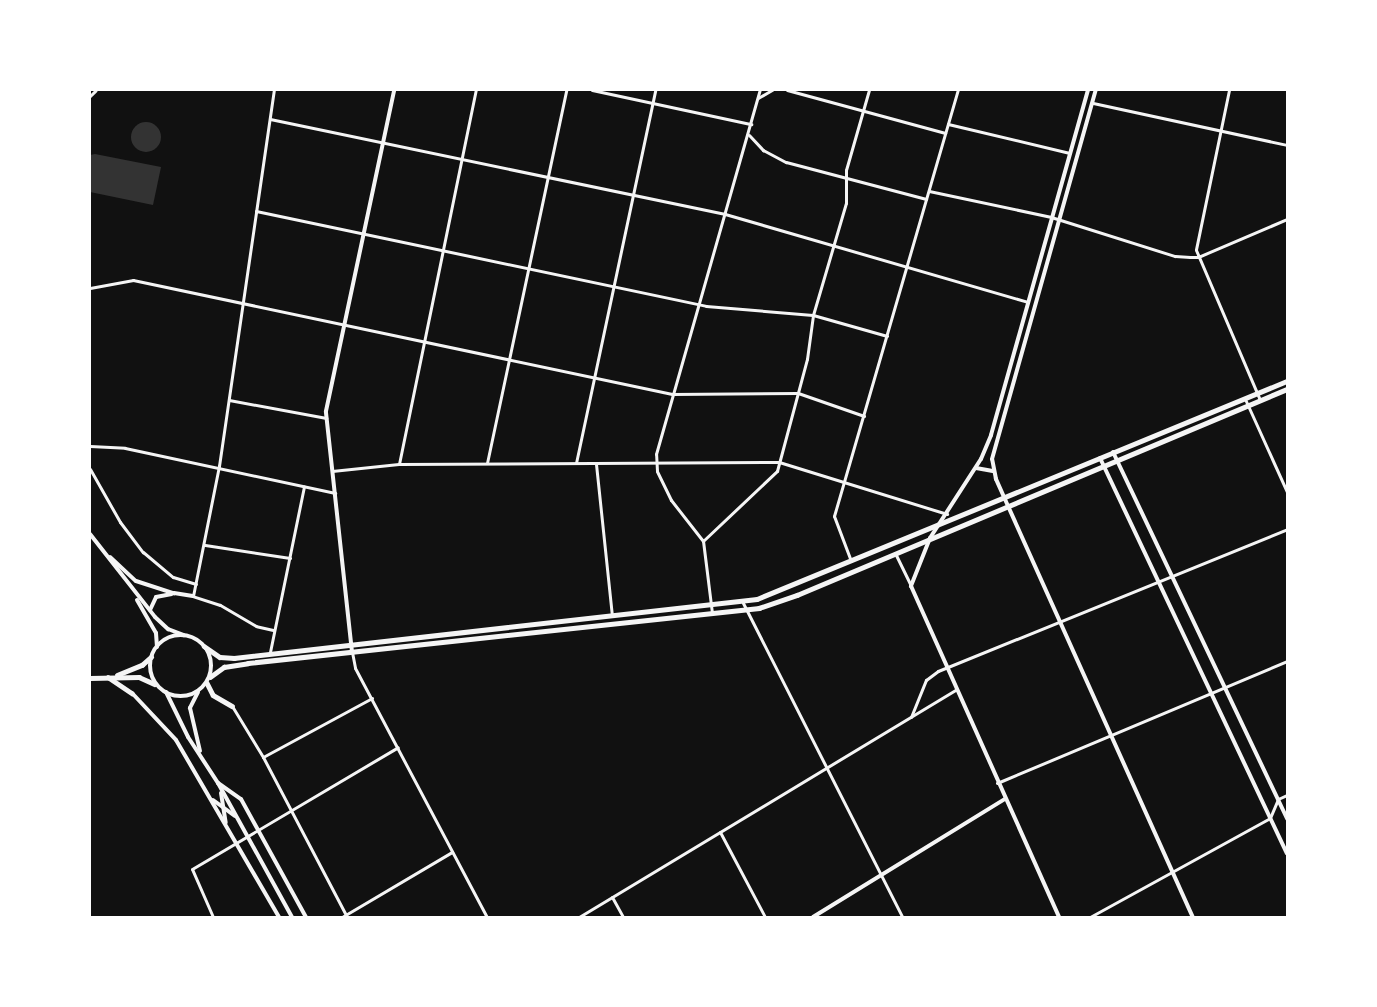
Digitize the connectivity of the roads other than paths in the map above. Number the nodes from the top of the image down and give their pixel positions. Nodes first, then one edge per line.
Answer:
1 (96, 90) edge
2 (274, 90) edge
3 (394, 90) edge
4 (476, 90) edge
5 (566, 90) edge
6 (592, 90) edge
7 (655, 90) edge
8 (760, 90) edge
9 (772, 90) edge
10 (786, 90) edge
11 (869, 90) edge
12 (958, 90) edge
13 (1088, 90) edge
14 (1096, 90) edge
15 (1229, 90) edge
16 (90, 96) edge
17 (758, 98) junction
18 (1093, 103) junction
19 (652, 104) junction
20 (862, 111) junction
21 (270, 119) junction
22 (751, 124) junction
23 (948, 124) junction
24 (1220, 130) junction
25 (946, 133) junction
26 (748, 135) junction
27 (383, 142) junction
28 (1287, 145) edge
29 (1070, 154) junction
30 (462, 158) junction
31 (547, 176) junction
32 (845, 177) junction
33 (929, 190) junction
34 (631, 193) junction
35 (926, 199) junction
36 (256, 211) junction
37 (725, 214) junction
38 (1051, 218) junction
39 (1059, 220) junction
40 (1287, 220) edge
41 (363, 234) junction
42 (833, 244) junction
43 (443, 251) junction
44 (1198, 257) junction
45 (907, 266) junction
46 (528, 269) junction
47 (613, 287) junction
48 (90, 288) edge
49 (1027, 302) junction
50 (241, 304) junction
51 (698, 305) junction
52 (813, 316) junction
53 (343, 326) junction
54 (887, 336) junction
55 (423, 343) junction
56 (509, 359) junction
57 (593, 377) junction
58 (1287, 381) edge
59 (1287, 389) edge
60 (1257, 393) junction
61 (672, 394) junction
62 (798, 394) junction
63 (1245, 399) junction
64 (229, 400) junction
65 (1260, 400) junction
66 (1248, 406) junction
67 (864, 416) junction
68 (326, 418) junction
69 (90, 446) edge
70 (1113, 452) junction
71 (1100, 458) junction
72 (1117, 460) junction
73 (779, 462) junction
74 (486, 463) junction
75 (576, 463) junction
76 (656, 463) junction
77 (399, 464) junction
78 (596, 464) junction
79 (218, 466) junction
80 (1104, 466) junction
81 (976, 468) junction
82 (90, 469) edge
83 (332, 471) junction
84 (993, 471) junction
85 (846, 480) junction
86 (304, 486) junction
87 (1287, 492) edge
88 (335, 493) junction
89 (1004, 498) junction
90 (1008, 506) junction
91 (947, 514) junction
92 (940, 524) junction
93 (1287, 529) edge
94 (90, 534) edge
95 (930, 538) junction
96 (703, 541) junction
97 (205, 545) junction
98 (100, 546) junction
99 (895, 553) junction
100 (290, 558) junction
101 (851, 563) junction
102 (1170, 575) junction
103 (1158, 581) junction
104 (196, 584) junction
105 (911, 586) junction
106 (174, 593) junction
107 (134, 594) junction
108 (193, 596) junction
109 (743, 603) junction
110 (711, 606) junction
111 (150, 610) junction
112 (746, 610) junction
113 (712, 613) junction
114 (612, 616) junction
115 (1060, 620) junction
116 (273, 630) junction
117 (184, 635) junction
118 (352, 643) junction
119 (204, 646) junction
120 (157, 647) junction
121 (270, 652) junction
122 (352, 652) junction
123 (152, 656) junction
124 (1287, 662) edge
125 (946, 668) junction
126 (114, 676) junction
127 (108, 677) junction
128 (210, 677) junction
129 (90, 678) edge
130 (207, 683) junction
131 (156, 684) junction
132 (1225, 688) junction
133 (956, 690) junction
134 (166, 692) junction
135 (198, 692) junction
136 (132, 693) joint
137 (1211, 694) junction
138 (372, 698) junction
139 (232, 706) joint
140 (911, 718) junction
141 (1109, 735) junction
142 (398, 747) junction
143 (202, 755) junction
144 (263, 757) junction
145 (827, 768) junction
146 (218, 783) junction
147 (997, 783) junction
148 (1287, 795) edge
149 (1005, 799) junction
150 (1278, 799) junction
151 (213, 800) junction
152 (225, 808) junction
153 (290, 808) junction
154 (237, 818) junction
155 (1270, 818) junction
156 (1287, 819) edge
157 (226, 823) junction
158 (258, 830) junction
159 (720, 832) junction
160 (247, 836) junction
161 (237, 842) junction
162 (452, 852) junction
163 (1287, 853) edge
164 (1172, 871) junction
165 (881, 875) junction
166 (612, 897) junction
167 (346, 916) edge
168 (214, 917) edge
169 (279, 917) edge
170 (292, 917) edge
171 (306, 917) edge
172 (342, 917) edge
173 (487, 917) edge
174 (579, 917) edge
175 (623, 917) edge
176 (765, 917) edge
177 (812, 917) edge
178 (902, 917) edge
179 (1059, 917) edge
180 (1090, 917) edge
181 (1193, 917) edge

1 - 16 street
2 - 21 street
3 - 27 main road
4 - 30 street
5 - 31 street
6 - 19 street
7 - 19 street
8 - 17 street
9 - 17 street
10 - 20 street
11 - 20 street
12 - 23 street
13 - 29 main road
14 - 18 main road
15 - 24 street
17 - 22 street
18 - 24 street
18 - 39 main road
19 - 22 street
19 - 34 street
20 - 25 street
20 - 32 street
21 - 27 street
21 - 36 street
22 - 26 street
23 - 25 street
23 - 29 street
24 - 28 street
24 - 44 street
25 - 33 street
26 - 32 street
26 - 37 street
27 - 30 street
27 - 41 main road
29 - 38 main road
30 - 31 street
30 - 43 street
31 - 34 street
31 - 46 street
32 - 35 street
32 - 42 street
33 - 35 street
33 - 38 street
34 - 37 street
34 - 47 street
35 - 45 street
36 - 41 street
36 - 50 street
37 - 42 street
37 - 51 street
38 - 39 street
38 - 49 main road
39 - 44 street
39 - 84 main road
40 - 44 street
41 - 43 street
41 - 53 main road
42 - 45 street
42 - 52 street
43 - 46 street
43 - 55 street
44 - 60 street
45 - 49 street
45 - 54 street
46 - 47 street
46 - 56 street
47 - 51 street
47 - 57 street
48 - 50 street
49 - 81 main road
50 - 53 street
50 - 64 street
51 - 52 street
51 - 61 street
52 - 54 street
52 - 62 street
53 - 55 street
53 - 68 main road
54 - 67 street
55 - 56 street
55 - 77 street
56 - 57 street
56 - 74 street
57 - 61 street
57 - 75 street
58 - 60 main road
59 - 65 main road
60 - 63 main road
60 - 65 street
61 - 62 street
61 - 76 street
62 - 67 street
62 - 73 street
63 - 66 street
63 - 70 main road
64 - 68 street
64 - 79 street
65 - 66 main road
66 - 72 main road
66 - 87 street
67 - 85 street
68 - 83 main road
69 - 79 street
70 - 71 main road
70 - 72 main road
71 - 80 main road
71 - 89 main road
72 - 80 main road
72 - 102 main road
73 - 76 street
73 - 85 street
73 - 96 street
74 - 75 street
74 - 77 street
75 - 78 street
76 - 78 street
76 - 96 street
77 - 83 street
78 - 114 street
79 - 86 street
79 - 97 street
80 - 90 main road
80 - 103 main road
81 - 84 main road
81 - 91 main road
82 - 104 street
83 - 88 main road
84 - 89 main road
85 - 91 street
85 - 101 street
86 - 88 street
86 - 100 street
88 - 118 main road
89 - 90 main road
89 - 92 main road
90 - 95 main road
90 - 115 main road
91 - 92 main road
92 - 95 main road
92 - 101 main road
93 - 102 street
94 - 98 main road
95 - 99 main road
95 - 105 main road
96 - 110 street
97 - 100 street
97 - 104 street
98 - 106 main road
98 - 107 main road
99 - 105 street
99 - 112 main road
100 - 116 street
101 - 109 main road
102 - 103 street
102 - 132 main road
103 - 115 street
103 - 137 main road
104 - 108 street
105 - 125 main road
106 - 108 main road
106 - 111 main road
107 - 111 main road
107 - 120 main road
108 - 116 street
109 - 110 main road
109 - 112 street
110 - 113 street
110 - 114 main road
111 - 117 main road
112 - 113 main road
112 - 145 street
113 - 122 main road
114 - 118 main road
115 - 125 street
115 - 141 main road
116 - 121 street
117 - 119 main road
117 - 120 main road
118 - 121 main road
118 - 122 main road
119 - 121 main road
119 - 128 main road
120 - 123 main road
122 - 128 main road
122 - 138 street
123 - 126 main road
123 - 131 main road
124 - 132 street
125 - 133 main road
125 - 140 street
126 - 127 main road
126 - 131 main road
127 - 129 main road
127 - 136 main road
128 - 130 main road
130 - 135 main road
130 - 139 main road
131 - 134 main road
132 - 137 street
132 - 150 main road
133 - 140 street
133 - 147 main road
134 - 135 main road
134 - 143 main road
135 - 143 main road
136 - 151 main road
137 - 141 street
137 - 155 main road
138 - 142 street
138 - 144 street
139 - 144 street
140 - 145 street
141 - 147 street
141 - 164 main road
142 - 153 street
142 - 162 street
143 - 146 main road
144 - 153 street
145 - 159 street
145 - 165 street
146 - 152 main road
146 - 154 main road
146 - 158 main road
147 - 149 main road
148 - 150 street
149 - 165 main road
149 - 179 main road
150 - 155 street
150 - 156 main road
151 - 152 main road
151 - 157 main road
152 - 154 main road
152 - 157 main road
153 - 158 street
153 - 167 street
154 - 160 main road
155 - 163 main road
155 - 164 street
157 - 161 main road
158 - 160 street
158 - 171 main road
159 - 166 street
159 - 176 street
160 - 161 street
160 - 170 main road
161 - 168 street
161 - 169 main road
162 - 167 street
162 - 173 street
164 - 180 street
164 - 181 main road
165 - 177 main road
165 - 178 street
166 - 174 street
166 - 175 street
167 - 172 street

